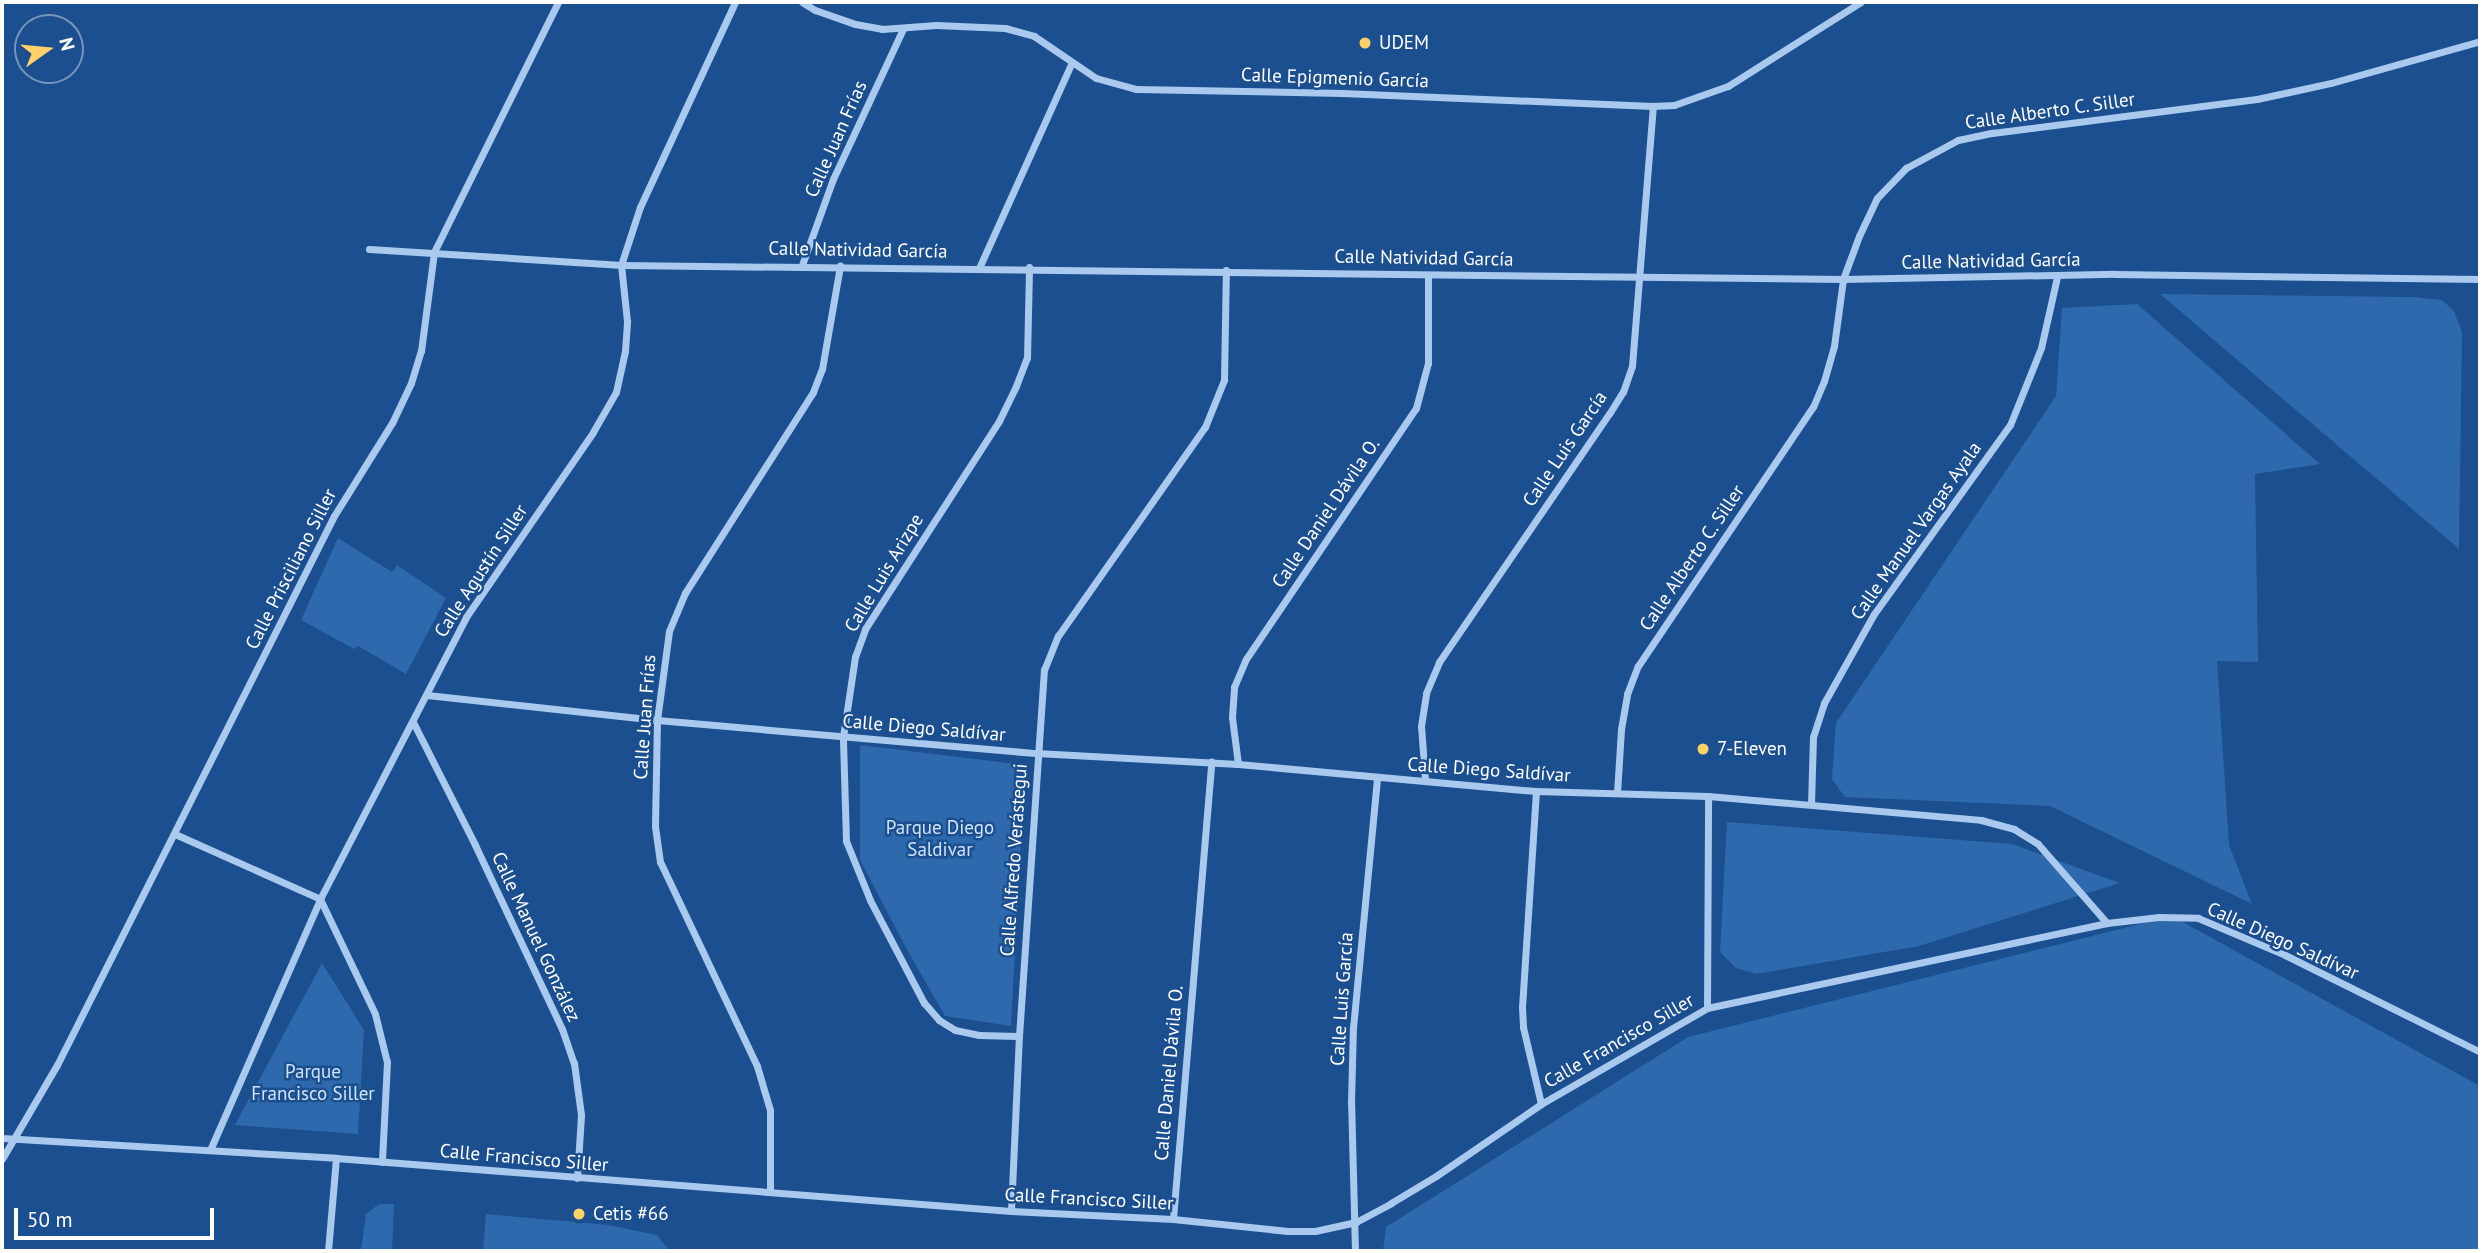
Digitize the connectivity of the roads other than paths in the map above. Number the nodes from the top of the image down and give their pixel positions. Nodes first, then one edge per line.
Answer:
1 (558, 2) edge
2 (735, 2) edge
3 (802, 2) edge
4 (1861, 2) edge
5 (903, 29) junction
6 (2480, 41) edge
7 (1071, 64) junction
8 (1653, 106) junction
9 (369, 249) dead end
10 (434, 253) junction
11 (621, 265) junction
12 (802, 265) junction
13 (840, 265) junction
14 (1030, 267) junction
15 (979, 268) junction
16 (1226, 270) junction
17 (1428, 275) junction
18 (1641, 275) junction
19 (2057, 277) junction
20 (1843, 279) junction
21 (2480, 279) edge
22 (427, 695) junction
23 (657, 720) junction
24 (413, 722) junction
25 (843, 737) junction
26 (1037, 753) junction
27 (1211, 762) junction
28 (1238, 764) junction
29 (1377, 779) junction
30 (1425, 780) junction
31 (1536, 791) junction
32 (1617, 793) junction
33 (1708, 796) junction
34 (1811, 804) junction
35 (175, 834) junction
36 (320, 899) junction
37 (2107, 923) junction
38 (1707, 1008) junction
39 (1019, 1036) junction
40 (2480, 1052) edge
41 (1541, 1104) junction
42 (2, 1138) edge
43 (14, 1139) junction
44 (210, 1150) junction
45 (336, 1158) junction
46 (2, 1159) edge
47 (382, 1162) junction
48 (577, 1178) junction
49 (770, 1192) junction
50 (1011, 1211) junction
51 (1173, 1219) junction
52 (1356, 1222) junction
53 (328, 1251) edge
54 (1355, 1251) edge

1 - 10 street, Calle Prisciliano Siller
2 - 11 street, Calle Agustín Siller
3 - 5 street, Calle Epigmenio García
4 - 8 street, Calle Epigmenio García
5 - 7 street, Calle Epigmenio García
5 - 12 street, Calle Juan Frías
6 - 20 street, Calle Alberto C. Siller
7 - 8 street, Calle Epigmenio García
7 - 15 street
8 - 18 street, Calle Luis García
9 - 10 street, Calle Natividad García
10 - 11 street, Calle Natividad García
10 - 35 street, Calle Prisciliano Siller
11 - 12 street, Calle Natividad García
11 - 22 street, Calle Agustín Siller
12 - 13 street, Calle Natividad García
13 - 15 street, Calle Natividad García
13 - 23 street, Calle Juan Frías
14 - 15 street, Calle Natividad García
14 - 16 street, Calle Natividad García
14 - 25 street, Calle Luis Arizpe
16 - 17 street, Calle Natividad García
16 - 26 street, Calle Alfredo Verástegui
17 - 18 street, Calle Natividad García
17 - 28 street, Calle Daniel Dávila O.
18 - 20 street, Calle Natividad García
18 - 30 street, Calle Luis García
19 - 20 street, Calle Natividad García
19 - 21 street, Calle Natividad García
19 - 34 street, Calle Manuel Vargas Ayala
20 - 32 street, Calle Alberto C. Siller
22 - 23 street, Calle Diego Saldívar
22 - 24 street, Calle Agustín Siller
23 - 25 street, Calle Diego Saldívar
23 - 49 street, Calle Juan Frías
24 - 36 street, Calle Agustín Siller
24 - 48 street, Calle Manuel González
25 - 26 street, Calle Diego Saldívar
25 - 39 street, Calle Luis Arizpe
26 - 27 street, Calle Diego Saldívar
26 - 39 street, Calle Alfredo Verástegui
27 - 28 street, Calle Diego Saldívar
27 - 51 street, Calle Daniel Dávila O.
28 - 29 street, Calle Diego Saldívar
29 - 30 street, Calle Diego Saldívar
29 - 52 street, Calle Luis García
30 - 31 street, Calle Diego Saldívar
31 - 32 street, Calle Diego Saldívar
31 - 41 street
32 - 33 street, Calle Diego Saldívar
33 - 34 street, Calle Diego Saldívar
33 - 38 street
34 - 37 street, Calle Diego Saldívar
35 - 36 street
35 - 43 street, Calle Prisciliano Siller
36 - 44 street, Calle Agustín Siller
36 - 47 street
37 - 38 street, Calle Francisco Siller
37 - 40 street, Calle Diego Saldívar
38 - 41 street, Calle Francisco Siller
39 - 50 street, Calle Alfredo Verástegui
41 - 52 street, Calle Francisco Siller
42 - 43 street, Calle Francisco Siller
43 - 44 street, Calle Francisco Siller
43 - 46 street, Calle Prisciliano Siller
44 - 45 street, Calle Francisco Siller
45 - 47 street, Calle Francisco Siller
45 - 53 street
47 - 48 street, Calle Francisco Siller
48 - 49 street, Calle Francisco Siller
49 - 50 street, Calle Francisco Siller
50 - 51 street, Calle Francisco Siller
51 - 52 street, Calle Francisco Siller
52 - 54 street, Calle Luis García

